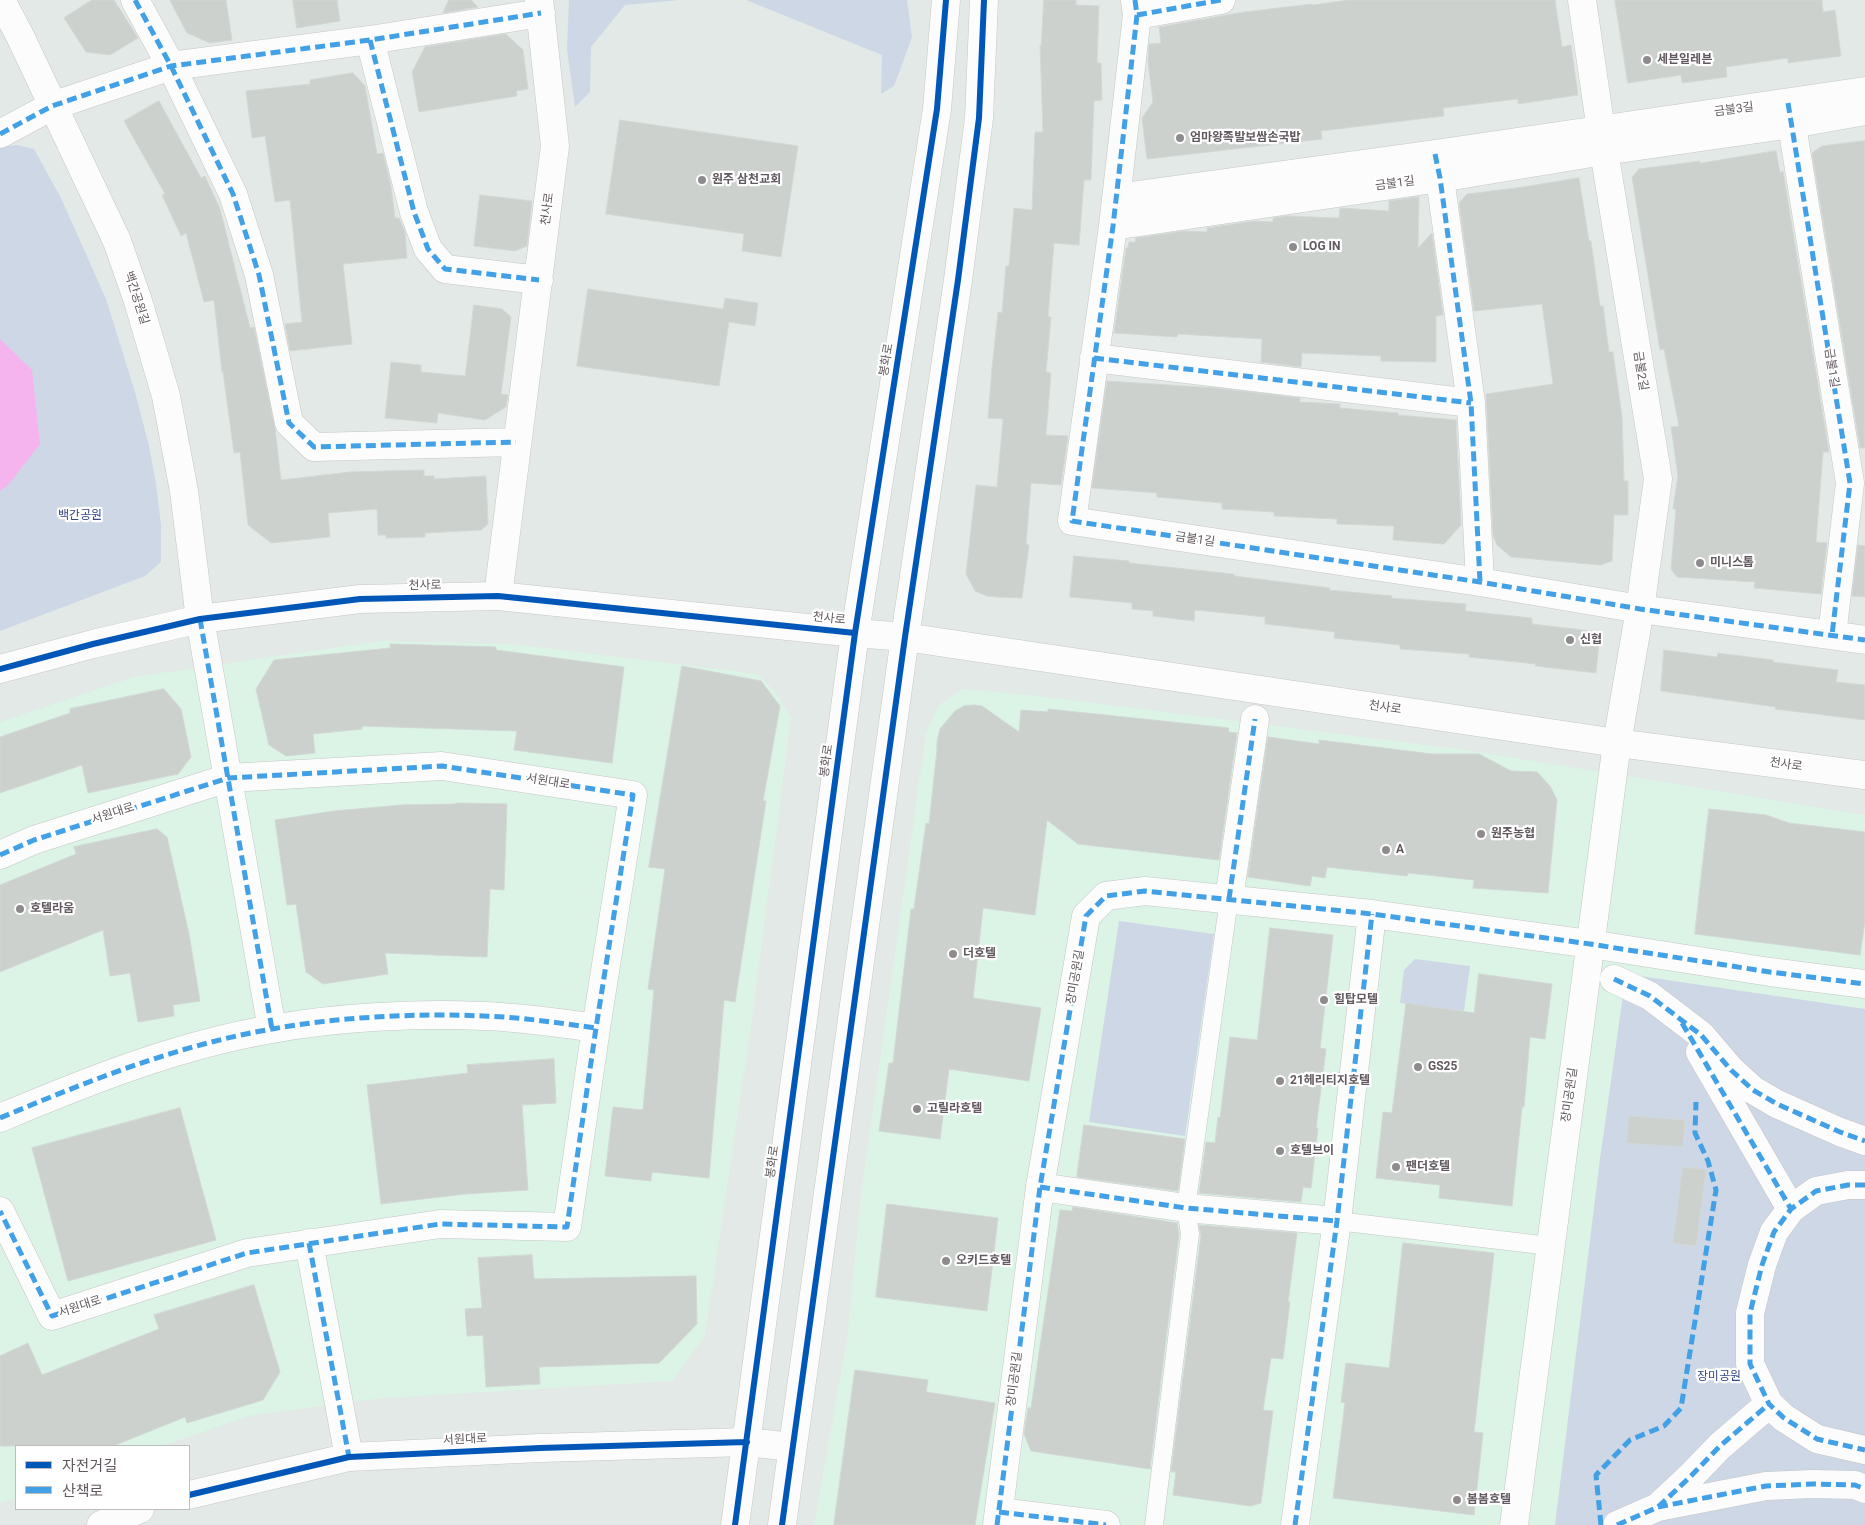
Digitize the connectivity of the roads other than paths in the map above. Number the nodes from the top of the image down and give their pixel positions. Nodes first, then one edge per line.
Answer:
1 (1, 0) edge
2 (135, 0) edge
3 (946, 0) edge
4 (984, 0) edge
5 (1221, 0) edge
6 (1582, 0) edge
7 (540, 6) edge
8 (1136, 7) edge
9 (370, 40) junction
10 (171, 66) junction
11 (1865, 91) edge
12 (52, 106) junction
13 (1865, 112) edge
14 (1790, 114) junction
15 (0, 134) edge
16 (1603, 140) junction
17 (1438, 166) junction
18 (1116, 198) junction
19 (1113, 226) junction
20 (539, 280) junction
21 (1094, 358) junction
22 (1471, 403) junction
23 (516, 442) junction
24 (1480, 582) junction
25 (498, 596) junction
26 (1640, 609) junction
27 (200, 619) junction
28 (855, 633) junction
29 (1832, 635) junction
30 (905, 637) junction
31 (1865, 640) edge
32 (0, 669) edge
33 (1255, 720) dead end
34 (1617, 742) junction
35 (1865, 775) edge
36 (228, 778) junction
37 (0, 856) edge
38 (1229, 899) junction
39 (1372, 914) junction
40 (1590, 944) junction
41 (1614, 979) dead end
42 (1865, 984) edge
43 (1679, 1018) junction
44 (596, 1028) junction
45 (272, 1029) junction
46 (0, 1118) edge
47 (1865, 1141) edge
48 (1865, 1185) edge
49 (1040, 1187) junction
50 (1186, 1208) junction
51 (1791, 1209) junction
52 (0, 1211) edge
53 (1337, 1221) junction
54 (309, 1243) junction
55 (1550, 1246) junction
56 (1769, 1404) junction
57 (746, 1442) junction
58 (792, 1447) junction
59 (1865, 1450) edge
60 (349, 1457) junction
61 (1865, 1489) edge
62 (190, 1495) edge
63 (1658, 1507) junction
64 (138, 1510) edge
65 (998, 1518) edge
66 (107, 1524) edge
67 (735, 1525) edge
68 (782, 1525) edge
69 (1106, 1525) edge
70 (1154, 1525) edge
71 (1295, 1525) edge
72 (1514, 1525) edge
73 (1617, 1525) edge

1 - 12 street, 백간공원길
2 - 10 street
3 - 28 street, 봉화로
4 - 30 street
5 - 8 street, 금불1길
6 - 16 street, 금불2길
7 - 9 street
7 - 20 street, 천사로
8 - 18 street, 금불1길
9 - 10 street
9 - 20 street
10 - 12 street
10 - 23 street
11 - 14 street, 금불3길
12 - 15 street
12 - 27 street, 백간공원길
13 - 14 street, 금불3길
14 - 16 street, 금불3길
14 - 29 street, 금불1길
16 - 17 street, 금불1길
16 - 26 street, 금불2길
17 - 18 street, 금불1길
17 - 19 street, 금불1길
17 - 22 street
18 - 19 street, 금불1길
19 - 21 street, 금불1길
20 - 23 street, 천사로
21 - 22 street
21 - 24 street, 금불1길
22 - 24 street
23 - 25 street, 천사로
24 - 26 street, 금불1길
25 - 27 street, 천사로
25 - 28 street, 천사로
26 - 29 street, 금불1길
26 - 34 street, 금불2길
27 - 32 street, 천사로
27 - 36 street
28 - 30 street, 천사로
28 - 57 street, 봉화로
29 - 31 street, 금불1길
30 - 34 street, 천사로
30 - 58 street
33 - 38 street
34 - 35 street, 천사로
34 - 40 street, 장미공원길
36 - 37 street, 서원대로
36 - 44 street, 서원대로
36 - 45 street
38 - 39 street, 장미공원길
38 - 49 street, 장미공원길
38 - 50 lane
39 - 40 street, 장미공원길
39 - 53 street
40 - 42 street, 장미공원길
40 - 55 street, 장미공원길
41 - 43 street
43 - 47 street
43 - 51 street
44 - 45 street
44 - 54 street, 서원대로
45 - 46 street
48 - 51 street
49 - 50 street
49 - 65 street, 장미공원길
50 - 53 street
50 - 70 lane
51 - 56 street
52 - 54 street, 서원대로
53 - 55 lane
53 - 71 street
54 - 60 street
55 - 72 street, 장미공원길
56 - 59 street
56 - 63 street
57 - 58 street, 서원대로
57 - 60 street, 서원대로
57 - 67 street, 봉화로
58 - 68 street
60 - 62 street, 서원대로
61 - 63 street
63 - 73 street
64 - 66 street
65 - 69 street, 장미공원길

